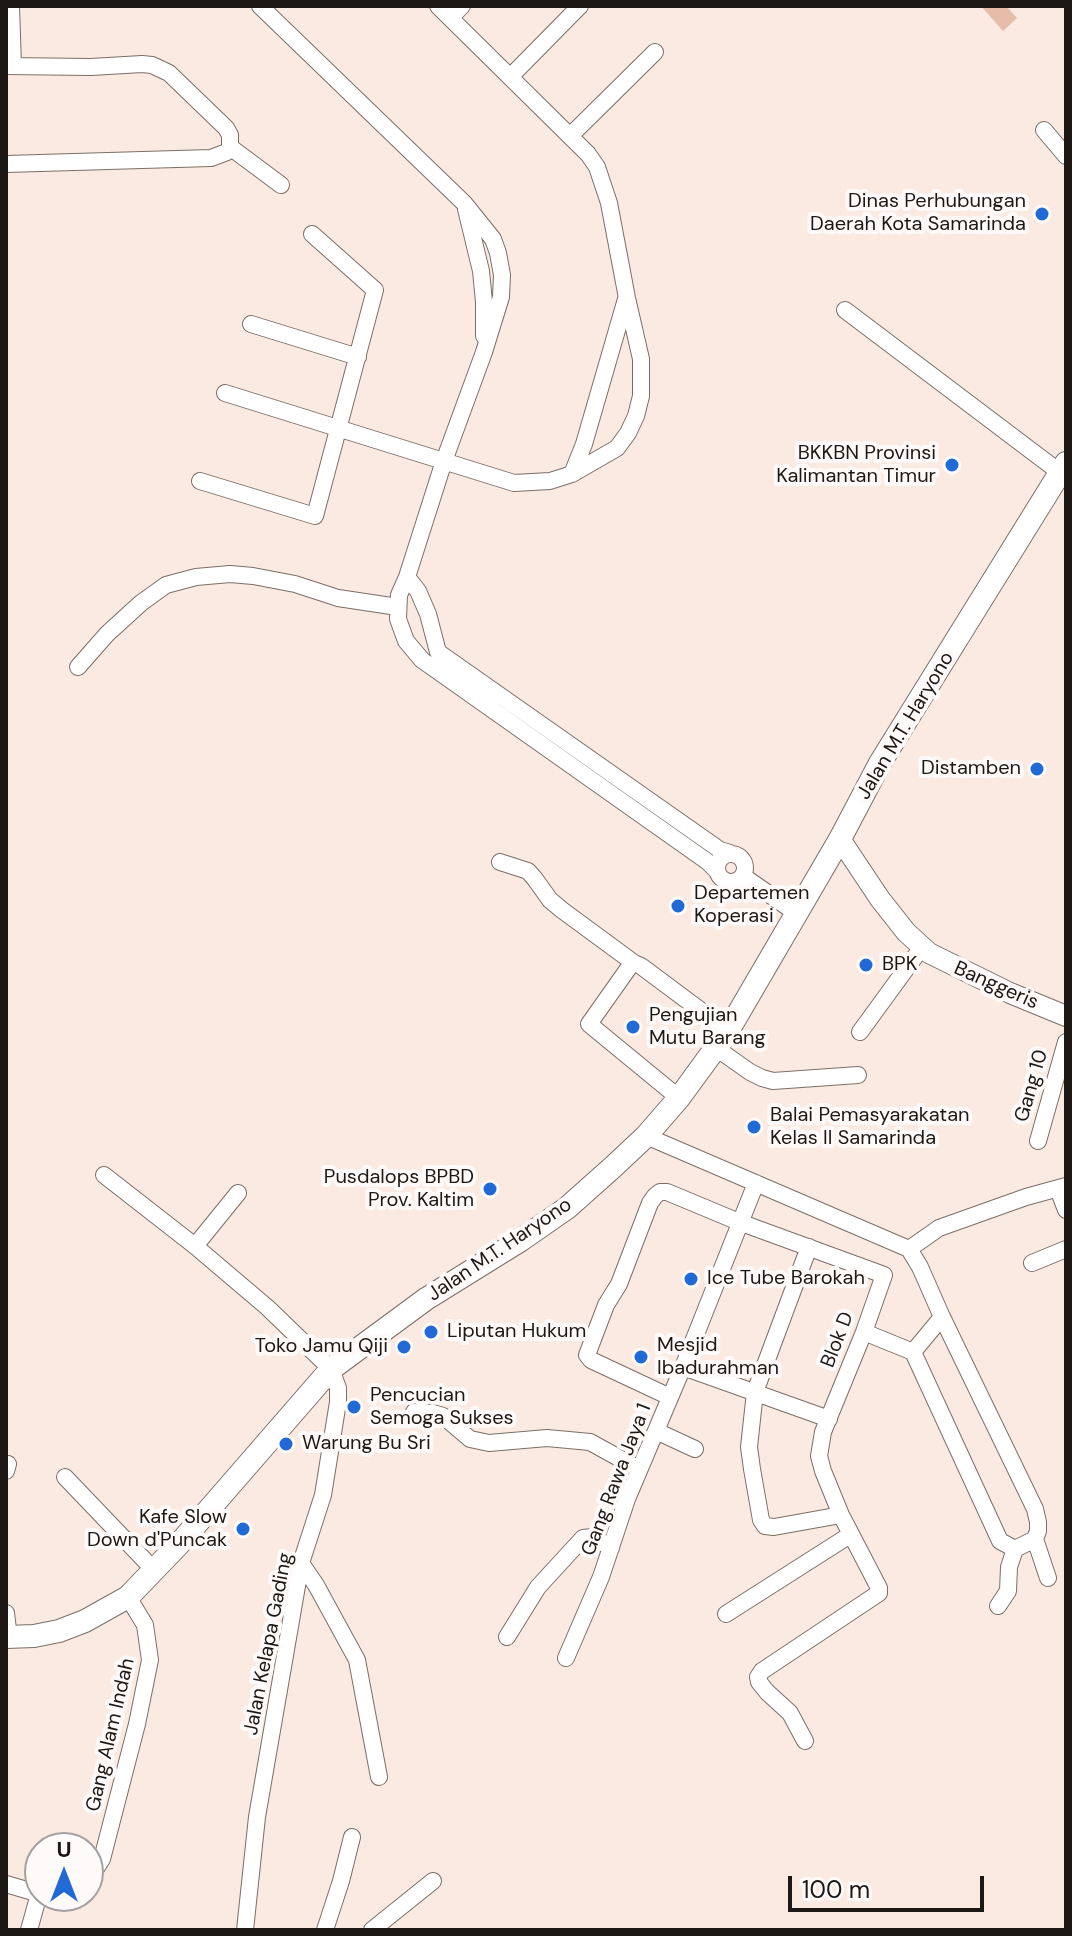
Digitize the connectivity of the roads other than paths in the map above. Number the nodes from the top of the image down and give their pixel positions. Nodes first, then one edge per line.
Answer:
1 (11, 6) edge
2 (260, 6) edge
3 (580, 6) edge
4 (450, 10) edge
5 (655, 52) dead end
6 (10, 66) edge
7 (510, 77) junction
8 (1044, 130) dead end
9 (570, 136) junction
10 (230, 147) junction
11 (1066, 156) edge
12 (6, 164) edge
13 (281, 185) dead end
14 (312, 234) dead end
15 (627, 298) junction
16 (845, 310) dead end
17 (251, 324) dead end
18 (358, 357) junction
19 (225, 393) dead end
20 (338, 429) junction
21 (444, 461) junction
22 (1064, 470) edge
23 (572, 474) junction
24 (200, 481) dead end
25 (407, 577) junction
26 (398, 607) junction
27 (432, 657) junction
28 (78, 667) dead end
29 (840, 839) junction
30 (725, 852) junction
31 (500, 862) dead end
32 (717, 871) junction
33 (743, 876) junction
34 (796, 913) junction
35 (922, 947) junction
36 (634, 963) junction
37 (1066, 1016) edge
38 (860, 1032) dead end
39 (722, 1039) junction
40 (1066, 1042) edge
41 (858, 1075) dead end
42 (679, 1098) junction
43 (646, 1136) junction
44 (1038, 1141) dead end
45 (104, 1175) dead end
46 (756, 1183) junction
47 (1062, 1188) edge
48 (238, 1193) dead end
49 (1066, 1210) edge
50 (739, 1222) junction
51 (195, 1246) junction
52 (809, 1247) junction
53 (909, 1249) junction
54 (1066, 1249) edge
55 (1032, 1263) dead end
56 (942, 1317) junction
57 (864, 1332) junction
58 (913, 1352) junction
59 (683, 1367) junction
60 (331, 1369) junction
61 (755, 1392) junction
62 (670, 1397) junction
63 (414, 1412) dead end
64 (829, 1419) junction
65 (656, 1431) junction
66 (695, 1449) dead end
67 (639, 1469) junction
68 (65, 1477) dead end
69 (841, 1515) junction
70 (850, 1535) junction
71 (1035, 1539) junction
72 (611, 1548) junction
73 (1015, 1549) junction
74 (301, 1563) junction
75 (154, 1570) junction
76 (1048, 1578) dead end
77 (128, 1597) junction
78 (998, 1606) dead end
79 (6, 1613) edge
80 (726, 1614) dead end
81 (507, 1637) dead end
82 (8, 1638) edge
83 (566, 1658) dead end
84 (805, 1741) dead end
85 (379, 1777) dead end
86 (352, 1837) dead end
87 (104, 1851) edge
88 (433, 1881) dead end
89 (245, 1930) edge
90 (325, 1930) edge
91 (372, 1930) edge

1 - 6 street
2 - 21 street
3 - 7 street
4 - 7 street
5 - 9 street
6 - 10 street
7 - 9 street
8 - 11 street
9 - 15 street
10 - 12 street
10 - 13 street
14 - 18 street
15 - 23 street
15 - 23 street
16 - 22 street
17 - 18 street
18 - 20 street
19 - 20 street
20 - 21 street
20 - 24 street
21 - 23 street
21 - 25 street
22 - 29 main road, Jalan M.T. Haryono
25 - 26 street
25 - 27 street
26 - 27 street
26 - 28 street
27 - 30 street
27 - 32 street
29 - 34 main road, Jalan M.T. Haryono
29 - 35 street, Banggeris
30 - 32 street
30 - 33 street
31 - 36 street
32 - 33 street
33 - 34 street
34 - 39 main road, Jalan M.T. Haryono
35 - 37 street, Banggeris
35 - 38 street
36 - 39 street
36 - 42 street
39 - 41 street
39 - 42 main road, Jalan M.T. Haryono
40 - 44 street, Gang 10
42 - 43 main road, Jalan M.T. Haryono
43 - 46 street
43 - 60 main road, Jalan M.T. Haryono
45 - 51 street
46 - 50 street, Gang Rawa Jaya 1
46 - 53 street
47 - 49 street
47 - 53 street
48 - 51 street
50 - 52 street
50 - 59 street, Gang Rawa Jaya 1
50 - 62 street
51 - 60 street
52 - 57 street, Blok D
52 - 61 street
53 - 56 street
54 - 55 street
56 - 58 street
56 - 71 street
57 - 58 street
57 - 64 street, Blok D
58 - 73 street
59 - 61 street
59 - 62 street, Gang Rawa Jaya 1
60 - 74 street, Jalan Kelapa Gading
60 - 75 main road, Jalan M.T. Haryono
61 - 64 street
61 - 69 street
62 - 65 street, Gang Rawa Jaya 1
63 - 67 street
64 - 69 street, Blok D
65 - 66 street
65 - 67 street, Gang Rawa Jaya 1
67 - 72 street, Gang Rawa Jaya 1
68 - 75 street
69 - 70 street, Blok D
70 - 80 street
70 - 84 street, Blok D
71 - 73 street
71 - 76 street
72 - 81 street
72 - 83 street, Gang Rawa Jaya 1
73 - 78 street
74 - 85 street
74 - 89 street, Jalan Kelapa Gading
75 - 77 main road, Jalan M.T. Haryono
77 - 82 main road, Jalan M.T. Haryono
77 - 87 street, Gang Alam Indah
79 - 82 street
86 - 90 street
88 - 91 street

